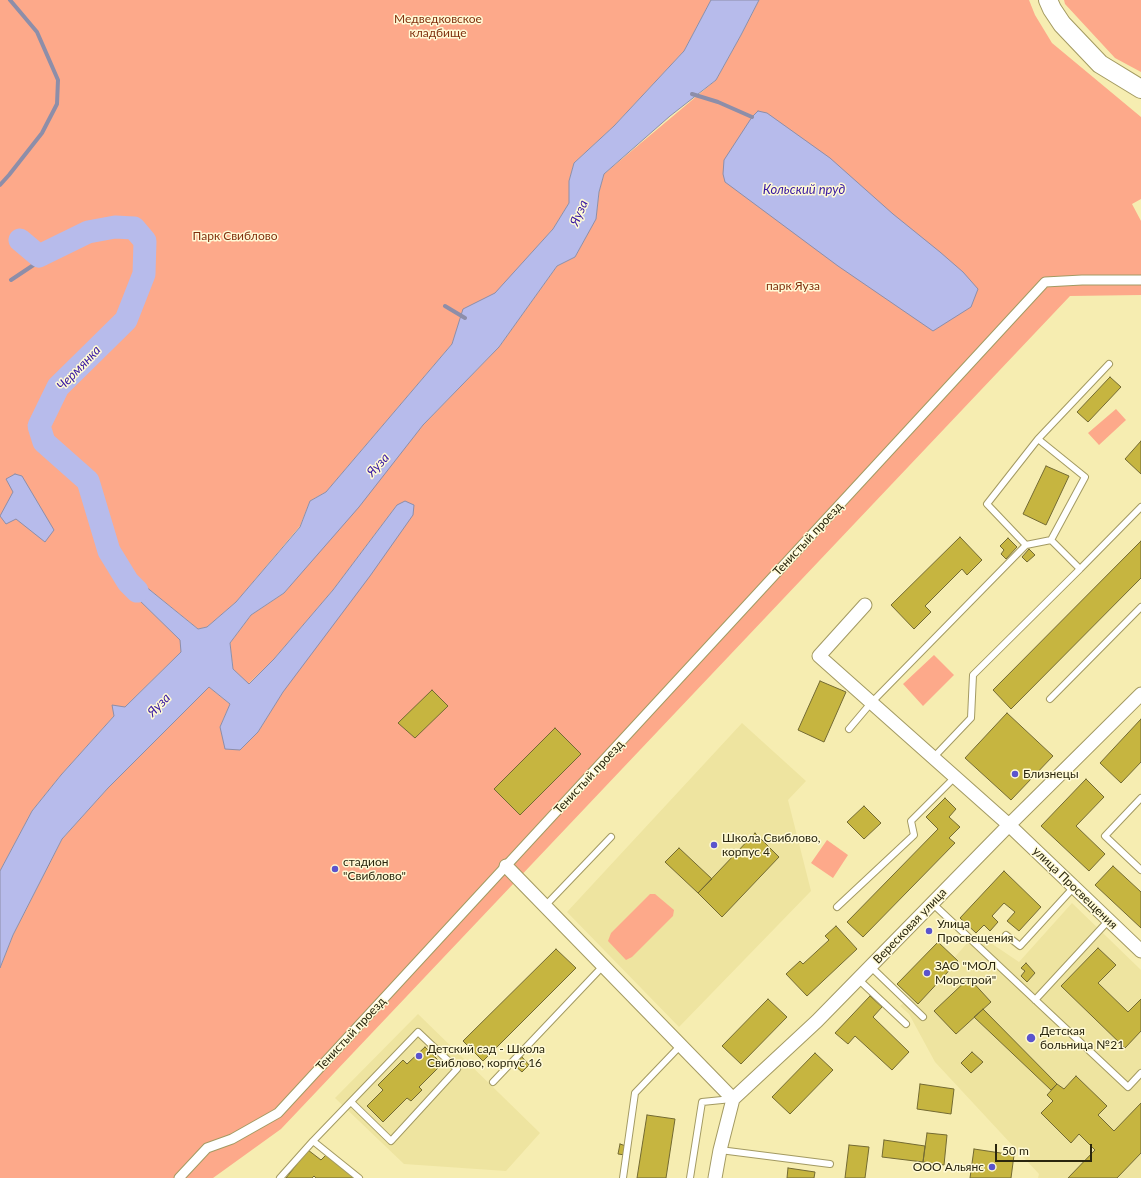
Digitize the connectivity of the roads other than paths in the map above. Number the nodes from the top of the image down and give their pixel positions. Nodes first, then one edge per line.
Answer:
1 (1048, 0) edge
2 (1141, 89) edge
3 (1141, 280) edge
4 (1109, 364) dead end
5 (1038, 440) junction
6 (1141, 507) edge
7 (1051, 540) junction
8 (1026, 545) junction
9 (1080, 569) junction
10 (865, 604) dead end
11 (1141, 607) edge
12 (1140, 698) edge
13 (1050, 699) dead end
14 (871, 703) junction
15 (849, 729) dead end
16 (933, 758) junction
17 (955, 777) junction
18 (1141, 798) edge
19 (1009, 825) junction
20 (611, 837) dead end
21 (506, 866) junction
22 (1141, 870) edge
23 (1074, 887) junction
24 (932, 903) junction
25 (545, 906) junction
26 (837, 907) dead end
27 (1109, 920) junction
28 (1006, 935) dead end
29 (1141, 951) edge
30 (603, 966) junction
31 (870, 966) junction
32 (858, 979) junction
33 (1035, 1000) junction
34 (923, 1017) dead end
35 (906, 1024) dead end
36 (681, 1045) junction
37 (1141, 1073) edge
38 (493, 1082) dead end
39 (733, 1099) junction
40 (351, 1102) junction
41 (313, 1141) junction
42 (720, 1150) junction
43 (830, 1164) dead end
44 (180, 1178) edge
45 (280, 1178) edge
46 (359, 1178) edge
47 (623, 1178) edge
48 (690, 1178) edge
49 (715, 1178) edge

1 - 2 main road
3 - 21 street, Тенистый проезд
4 - 5 lane
5 - 7 lane
5 - 8 lane
6 - 9 lane
7 - 8 lane
7 - 9 lane
8 - 14 lane
9 - 16 lane
10 - 14 street, улица Просвещения
11 - 13 lane
12 - 19 street, Вересковая улица
14 - 15 lane
14 - 16 street, улица Просвещения
16 - 17 street, улица Просвещения
17 - 19 street, улица Просвещения
17 - 26 lane
18 - 22 lane
19 - 23 street, улица Просвещения
19 - 24 street, Вересковая улица
20 - 25 lane
21 - 25 street
21 - 44 street, Тенистый проезд
23 - 27 street, улица Просвещения
23 - 28 lane
24 - 31 street, Вересковая улица
24 - 33 lane
25 - 30 street
27 - 29 street, улица Просвещения
27 - 33 lane
30 - 36 street
30 - 38 lane
31 - 32 street, Вересковая улица
31 - 34 lane
32 - 35 lane
32 - 39 street, Вересковая улица
33 - 37 lane
36 - 39 street
36 - 47 lane
39 - 42 street
39 - 48 lane
40 - 40 lane
40 - 41 lane
41 - 45 lane
41 - 46 lane
42 - 43 lane
42 - 49 street

